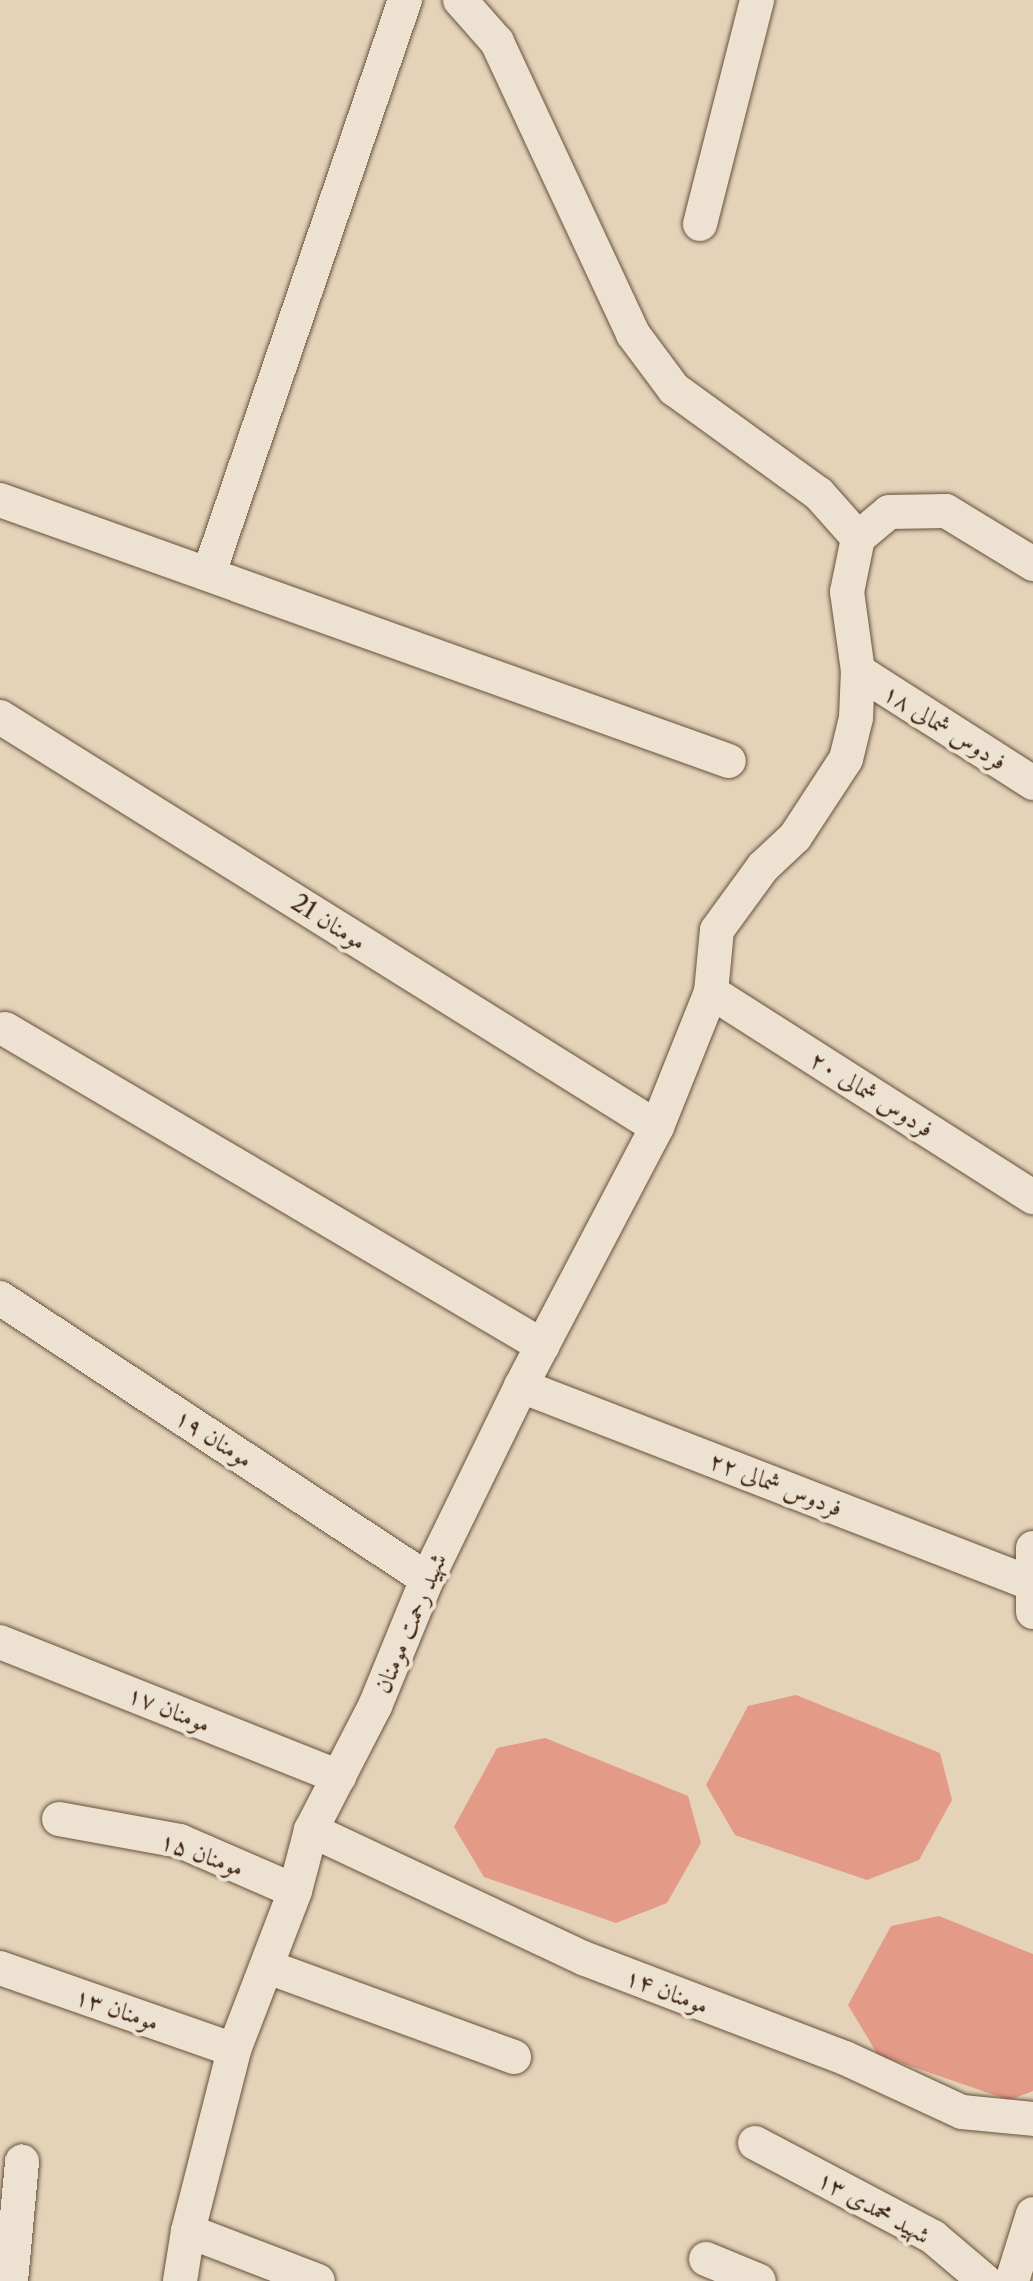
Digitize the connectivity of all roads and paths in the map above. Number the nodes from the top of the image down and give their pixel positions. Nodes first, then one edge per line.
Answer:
1 (405, 0) edge
2 (460, 0) edge
3 (757, 0) edge
4 (700, 224) dead end
5 (0, 500) edge
6 (858, 538) junction
7 (1033, 564) edge
8 (209, 573) junction
9 (858, 671) junction
10 (0, 717) edge
11 (729, 761) dead end
12 (1033, 783) edge
13 (711, 992) junction
14 (5, 1029) dead end
15 (657, 1127) junction
16 (1033, 1197) edge
17 (0, 1298) edge
18 (543, 1346) junction
19 (521, 1386) junction
20 (1033, 1548) edge
21 (427, 1579) junction
22 (1032, 1598) edge
23 (0, 1642) edge
24 (339, 1777) junction
25 (59, 1819) dead end
26 (311, 1830) junction
27 (295, 1891) junction
28 (268, 1967) junction
29 (0, 1968) edge
30 (234, 2050) junction
31 (514, 2057) dead end
32 (1033, 2119) edge
33 (755, 2143) dead end
34 (22, 2162) dead end
35 (1033, 2214) edge
36 (188, 2231) junction
37 (706, 2259) dead end
38 (1022, 2265) edge
39 (11, 2281) edge
40 (180, 2281) edge
41 (318, 2281) edge
42 (759, 2281) edge
43 (985, 2281) edge

1 - 8 street
2 - 6 street
3 - 4 street
5 - 8 street
6 - 7 street
6 - 9 street, شهید رحمت مومنان
8 - 11 street
9 - 12 street, فردوس شمالی ۱۸
9 - 13 street, شهید رحمت مومنان
10 - 15 street, مومنان 21
13 - 15 street, شهید رحمت مومنان
13 - 16 street, فردوس شمالی ۲۰
14 - 18 street
15 - 18 street, شهید رحمت مومنان
17 - 21 street, مومنان ۱۹
18 - 19 street, شهید رحمت مومنان
19 - 21 street, شهید رحمت مومنان
19 - 22 street, فردوس شمالی ۲۲
20 - 22 street
21 - 24 street, شهید رحمت مومنان
23 - 24 street, مومنان ۱۷
24 - 26 street, شهید رحمت مومنان
25 - 27 street, مومنان ۱۵
26 - 27 street, شهید رحمت مومنان
26 - 32 street, مومنان ۱۴
27 - 28 street, شهید رحمت مومنان
28 - 30 street, شهید رحمت مومنان
28 - 31 street
29 - 30 street, مومنان ۱۳
30 - 36 street, شهید رحمت مومنان
33 - 43 street, ۱۳ شهید محمدی
34 - 39 street
35 - 38 street
36 - 40 street, شهید رحمت مومنان
36 - 41 street
37 - 42 street

